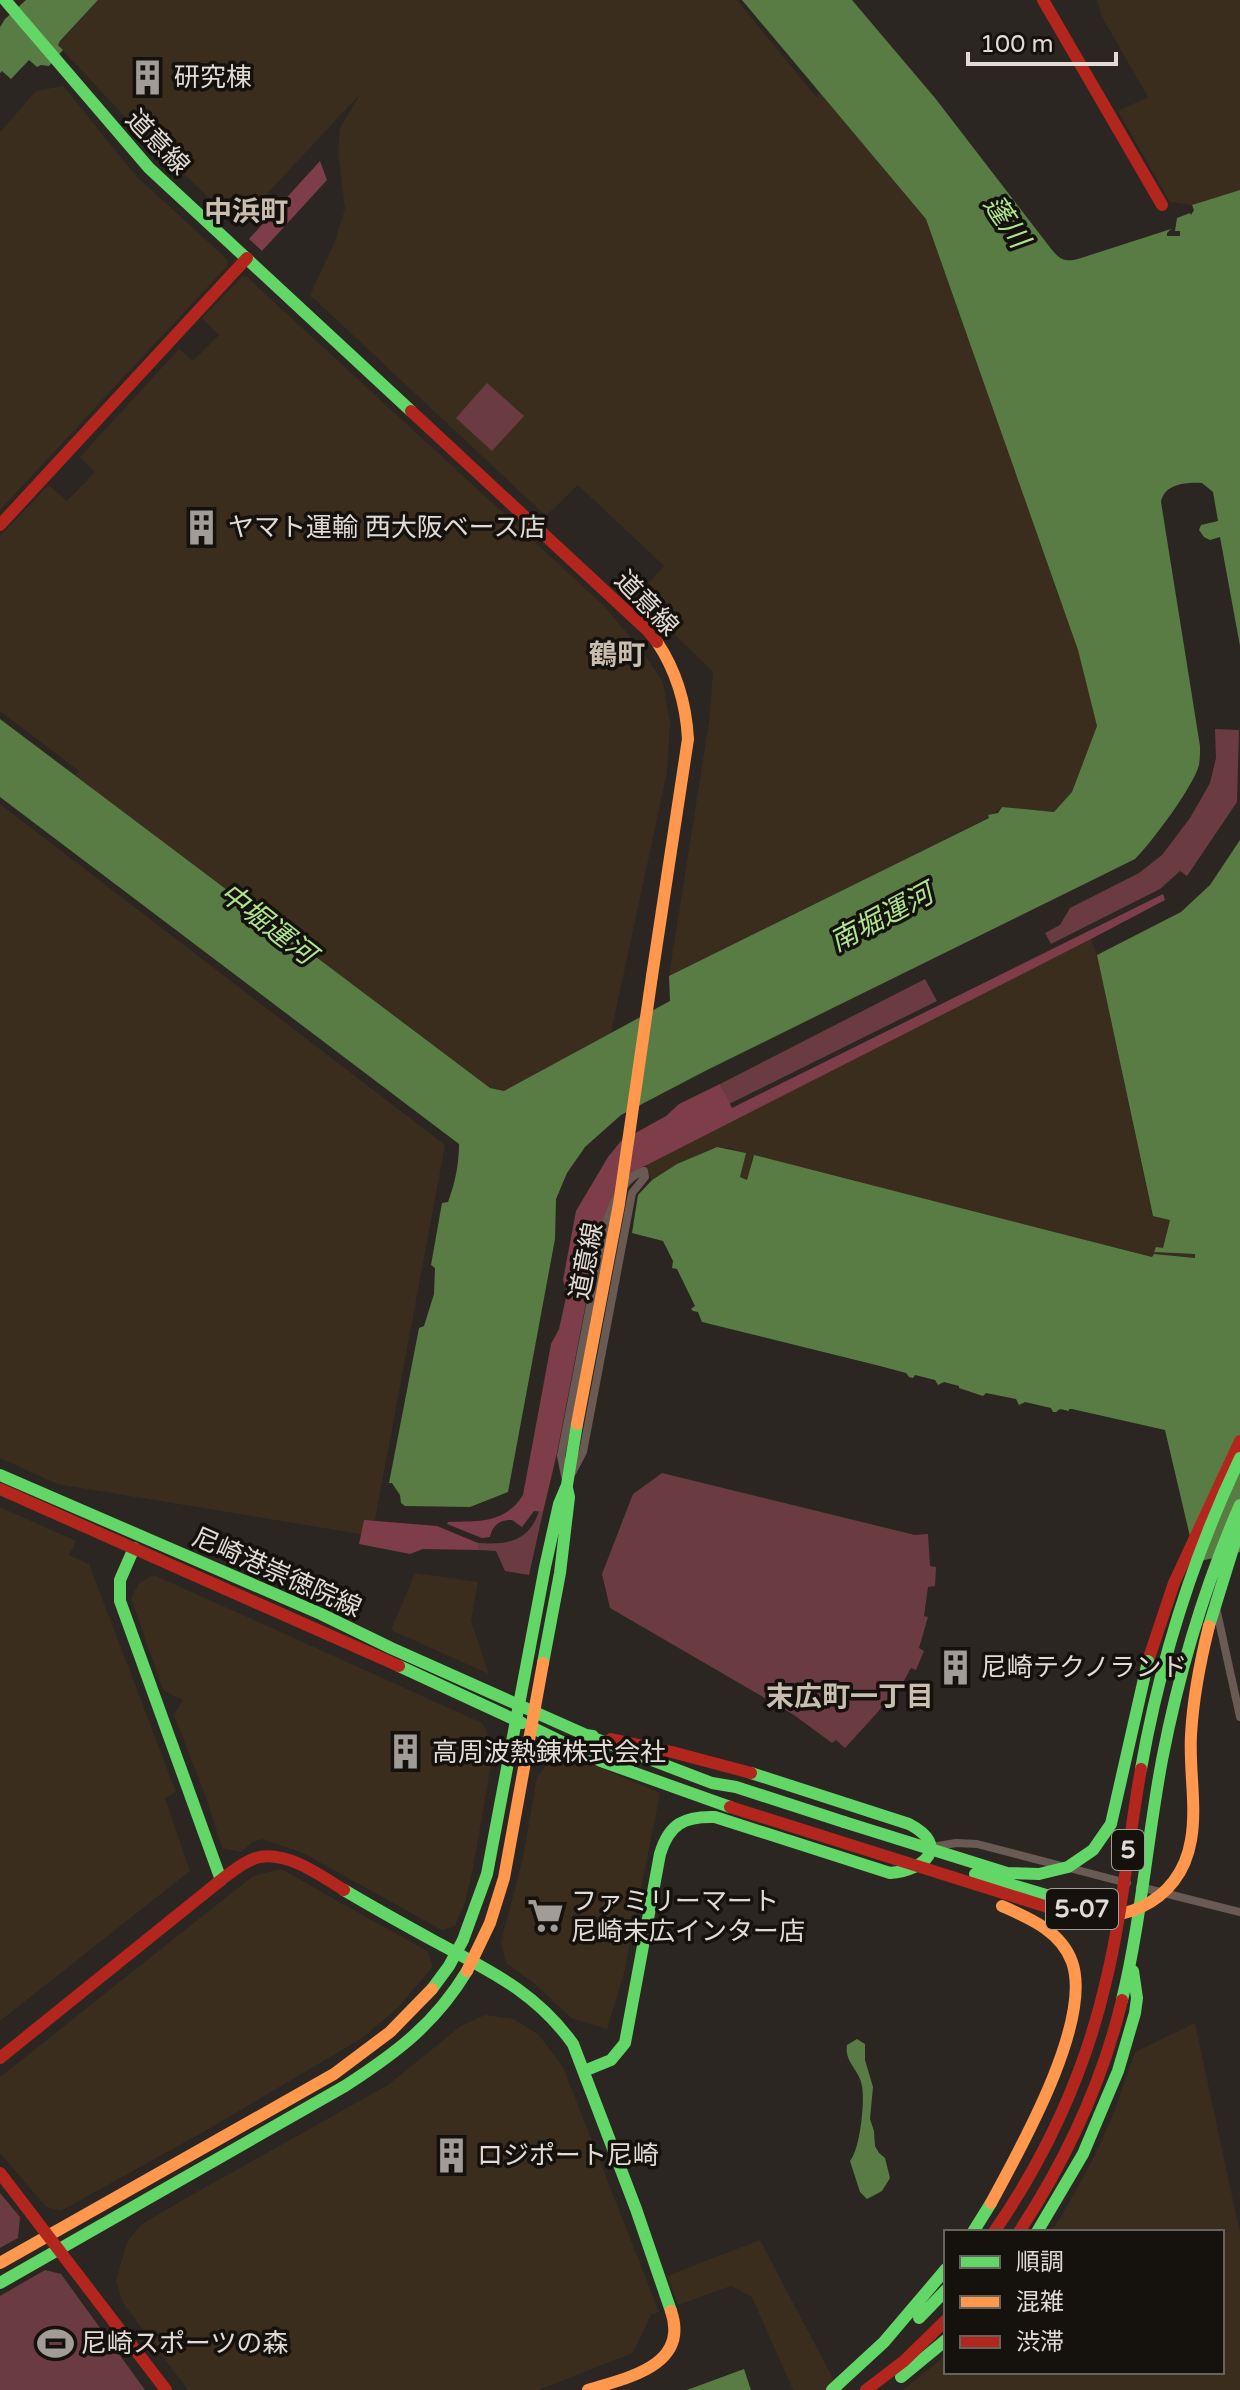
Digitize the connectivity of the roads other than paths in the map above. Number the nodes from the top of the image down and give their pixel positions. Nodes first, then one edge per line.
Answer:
1 (1043, 0) edge
2 (8, 4) edge
3 (1162, 205) dead end
4 (247, 258) junction
5 (0, 525) edge
6 (1240, 1441) edge
7 (1240, 1458) edge
8 (0, 1475) edge
9 (567, 1485) junction
10 (0, 1489) edge
11 (1240, 1505) edge
12 (1240, 1526) edge
13 (134, 1548) junction
14 (1208, 1572) dead end
15 (520, 1705) junction
16 (535, 1712) junction
17 (1240, 1717) edge
18 (517, 1721) junction
19 (533, 1728) junction
20 (586, 1735) junction
21 (733, 1797) junction
22 (834, 1840) junction
23 (931, 1846) junction
24 (221, 1880) junction
25 (1240, 1912) edge
26 (458, 1953) junction
27 (473, 1960) junction
28 (0, 2058) edge
29 (584, 2071) junction
30 (0, 2173) edge
31 (974, 2230) edge
32 (995, 2230) edge
33 (1020, 2230) edge
34 (1038, 2230) edge
35 (49, 2234) junction
36 (59, 2249) junction
37 (0, 2263) edge
38 (944, 2271) edge
39 (0, 2283) edge
40 (944, 2292) edge
41 (944, 2322) edge
42 (944, 2342) edge
43 (166, 2390) edge
44 (588, 2390) edge
45 (832, 2390) edge
46 (866, 2390) edge
47 (883, 2390) edge

1 - 3 main road
2 - 4 main road, 道意線
4 - 5 main road
4 - 9 main road, 道意線, bridge
6 - 21 main road, 5-07, bridge
7 - 32 main road, 5, bridge
8 - 15 main road, 尼崎港崇徳院線
9 - 9 street
9 - 15 main road, 道意線
9 - 16 main road, 道意線
10 - 13 main road, 尼崎港崇徳院線
11 - 33 main road, 5, bridge
12 - 22 main road, 5-07, bridge
13 - 18 main road, 尼崎港崇徳院線
13 - 24 main road
14 - 17 street
15 - 16 main road, 尼崎港崇徳院線
15 - 18 main road, 道意線
16 - 19 main road, 道意線
16 - 20 main road, 尼崎港崇徳院線
18 - 19 main road, 尼崎港崇徳院線
18 - 26 main road, 道意線
19 - 21 main road, 5-07
19 - 27 main road, 道意線
20 - 21 main road, 5-07
20 - 23 main road
21 - 22 main road, 5-07, bridge
21 - 34 main road, 5-07, bridge
22 - 31 main road, 5-07, bridge
23 - 25 street
23 - 29 main road
24 - 26 main road
24 - 28 main road
26 - 27 main road
26 - 35 main road, 道意線
27 - 29 main road
27 - 36 main road, 道意線
29 - 44 main road
30 - 35 main road
35 - 36 main road
35 - 37 main road, 道意線
36 - 39 main road, 道意線
36 - 43 main road
38 - 45 main road
40 - 45 main road
41 - 46 main road
42 - 47 main road

